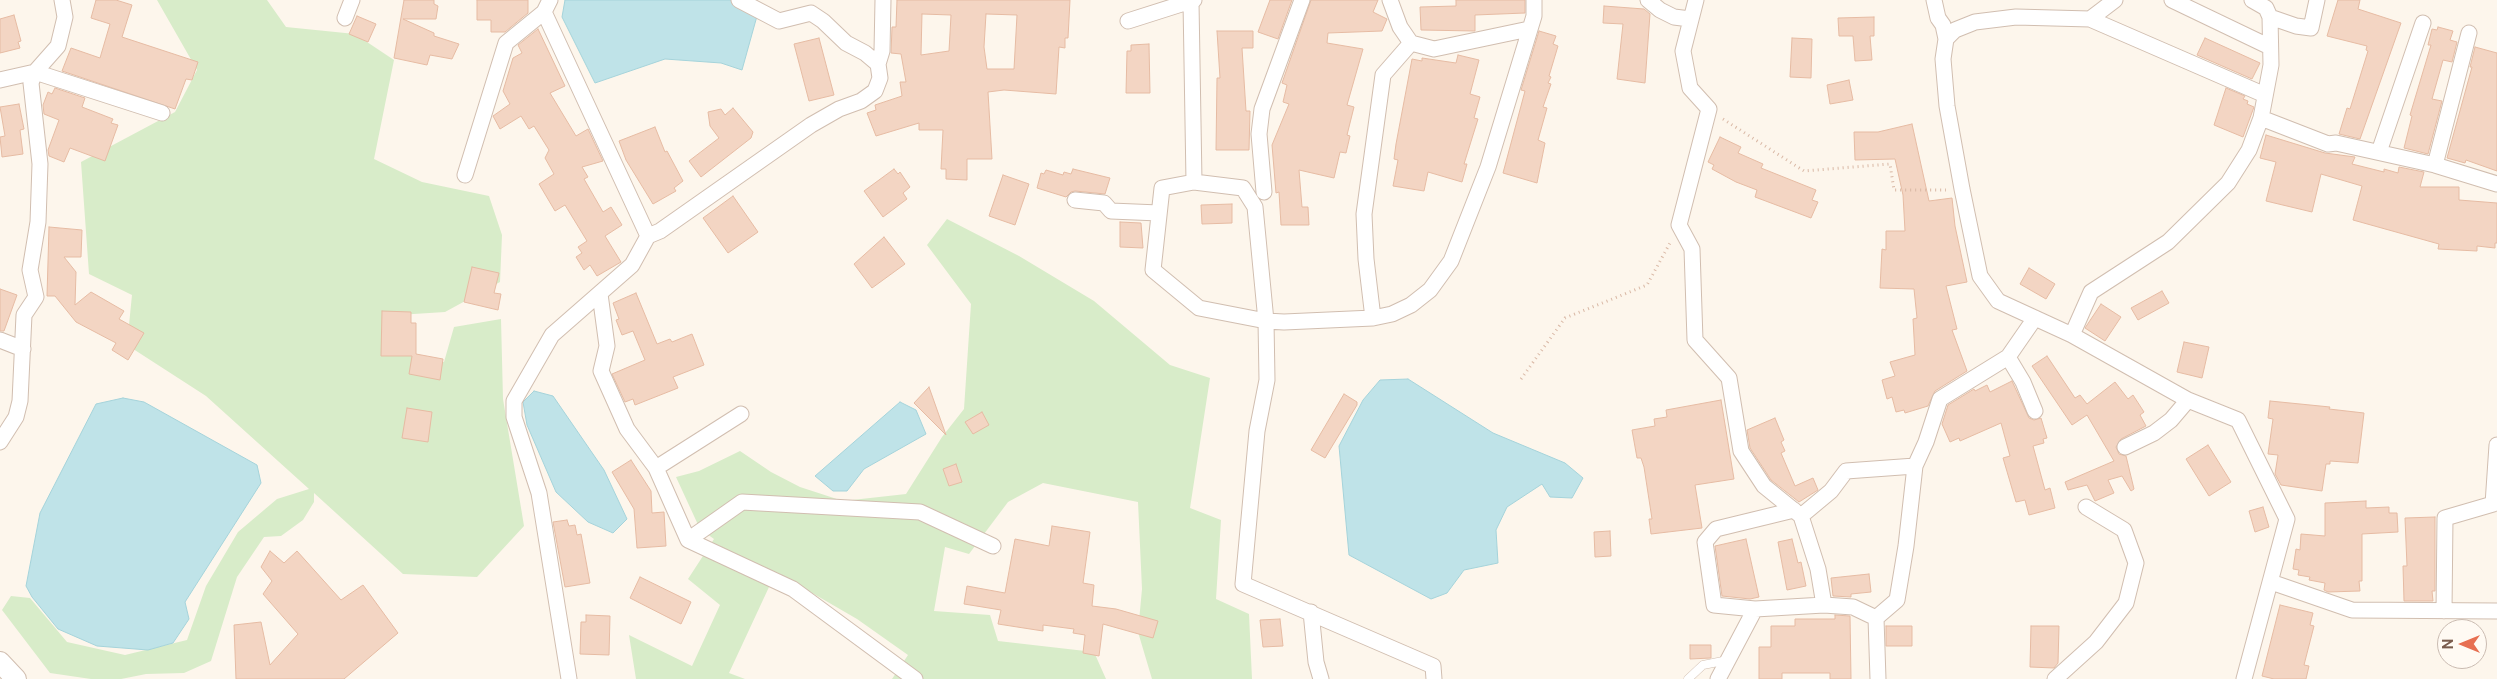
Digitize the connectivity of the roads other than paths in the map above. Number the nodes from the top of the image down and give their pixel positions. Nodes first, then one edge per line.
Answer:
1 (62, 0) edge
2 (352, 0) edge
3 (739, 0) edge
4 (883, 0) edge
5 (1302, 0) edge
6 (1390, 0) edge
7 (1534, 0) edge
8 (1648, 0) edge
9 (1696, 0) edge
10 (1934, 0) edge
11 (2115, 0) edge
12 (2172, 0) edge
13 (2252, 0) edge
14 (2317, 0) edge
15 (1192, 1) edge
16 (547, 6) edge
17 (810, 7) edge
18 (2270, 17) junction
19 (345, 18) dead end
20 (1690, 20) junction
21 (2090, 20) junction
22 (1128, 21) dead end
23 (2423, 23) dead end
24 (1529, 28) junction
25 (2469, 34) dead end
26 (1946, 40) junction
27 (1411, 43) junction
28 (2270, 47) junction
29 (878, 64) junction
30 (35, 72) junction
31 (0, 80) edge
32 (2265, 95) junction
33 (162, 113) dead end
34 (2261, 118) junction
35 (2379, 152) junction
36 (2435, 165) junction
37 (465, 175) dead end
38 (1194, 182) junction
39 (2497, 184) edge
40 (1264, 192) dead end
41 (1075, 200) dead end
42 (1159, 214) junction
43 (648, 236) junction
44 (600, 294) junction
45 (1373, 318) junction
46 (2035, 318) junction
47 (1266, 321) junction
48 (2072, 335) junction
49 (0, 340) edge
50 (22, 349) junction
51 (2008, 357) junction
52 (2188, 400) junction
53 (2035, 411) dead end
54 (741, 414) dead end
55 (0, 442) edge
56 (2497, 445) edge
57 (2124, 447) dead end
58 (1915, 466) junction
59 (656, 468) junction
60 (2086, 507) dead end
61 (1797, 512) junction
62 (688, 540) junction
63 (992, 546) dead end
64 (2271, 582) junction
65 (1824, 605) junction
66 (1755, 609) junction
67 (2444, 611) junction
68 (1311, 612) junction
69 (2497, 612) edge
70 (1876, 618) junction
71 (1728, 660) junction
72 (0, 662) edge
73 (16, 679) edge
74 (569, 679) edge
75 (915, 679) edge
76 (1321, 679) edge
77 (1434, 679) edge
78 (1688, 679) edge
79 (1718, 679) edge
80 (1878, 679) edge
81 (2055, 679) edge
82 (2244, 679) edge

1 - 30 street
2 - 19 street
3 - 17 street
4 - 29 street
5 - 40 street
6 - 27 street
7 - 24 street
8 - 20 street
9 - 20 street
10 - 26 street
11 - 21 street
12 - 28 street
13 - 18 street
14 - 18 street
15 - 22 street
15 - 38 street
16 - 37 street
16 - 43 street
17 - 29 street
18 - 28 street
20 - 61 street
21 - 26 street
21 - 32 street
23 - 35 street
24 - 27 street
24 - 45 street
25 - 36 street
26 - 46 street
27 - 45 street
28 - 32 street
29 - 43 street
30 - 31 street
30 - 33 street
30 - 50 street
32 - 34 street
34 - 35 street
34 - 48 street
35 - 36 street
36 - 39 street
38 - 42 street
38 - 47 street
41 - 42 street
42 - 47 street
43 - 44 street
44 - 59 street
44 - 74 street
45 - 47 street
46 - 48 street
46 - 51 street
47 - 68 street
48 - 52 street
49 - 50 street
50 - 55 street
51 - 53 street
51 - 58 street
52 - 57 street
52 - 64 street
54 - 59 street
56 - 67 street
58 - 61 street
58 - 70 street
59 - 62 street
60 - 81 street
61 - 65 street
61 - 66 street
62 - 63 street
62 - 75 street
64 - 67 street
64 - 82 street
65 - 66 street
65 - 70 street
66 - 71 street
67 - 69 street
68 - 76 street
68 - 77 street
70 - 80 street
71 - 78 lane
71 - 79 street
72 - 73 street

